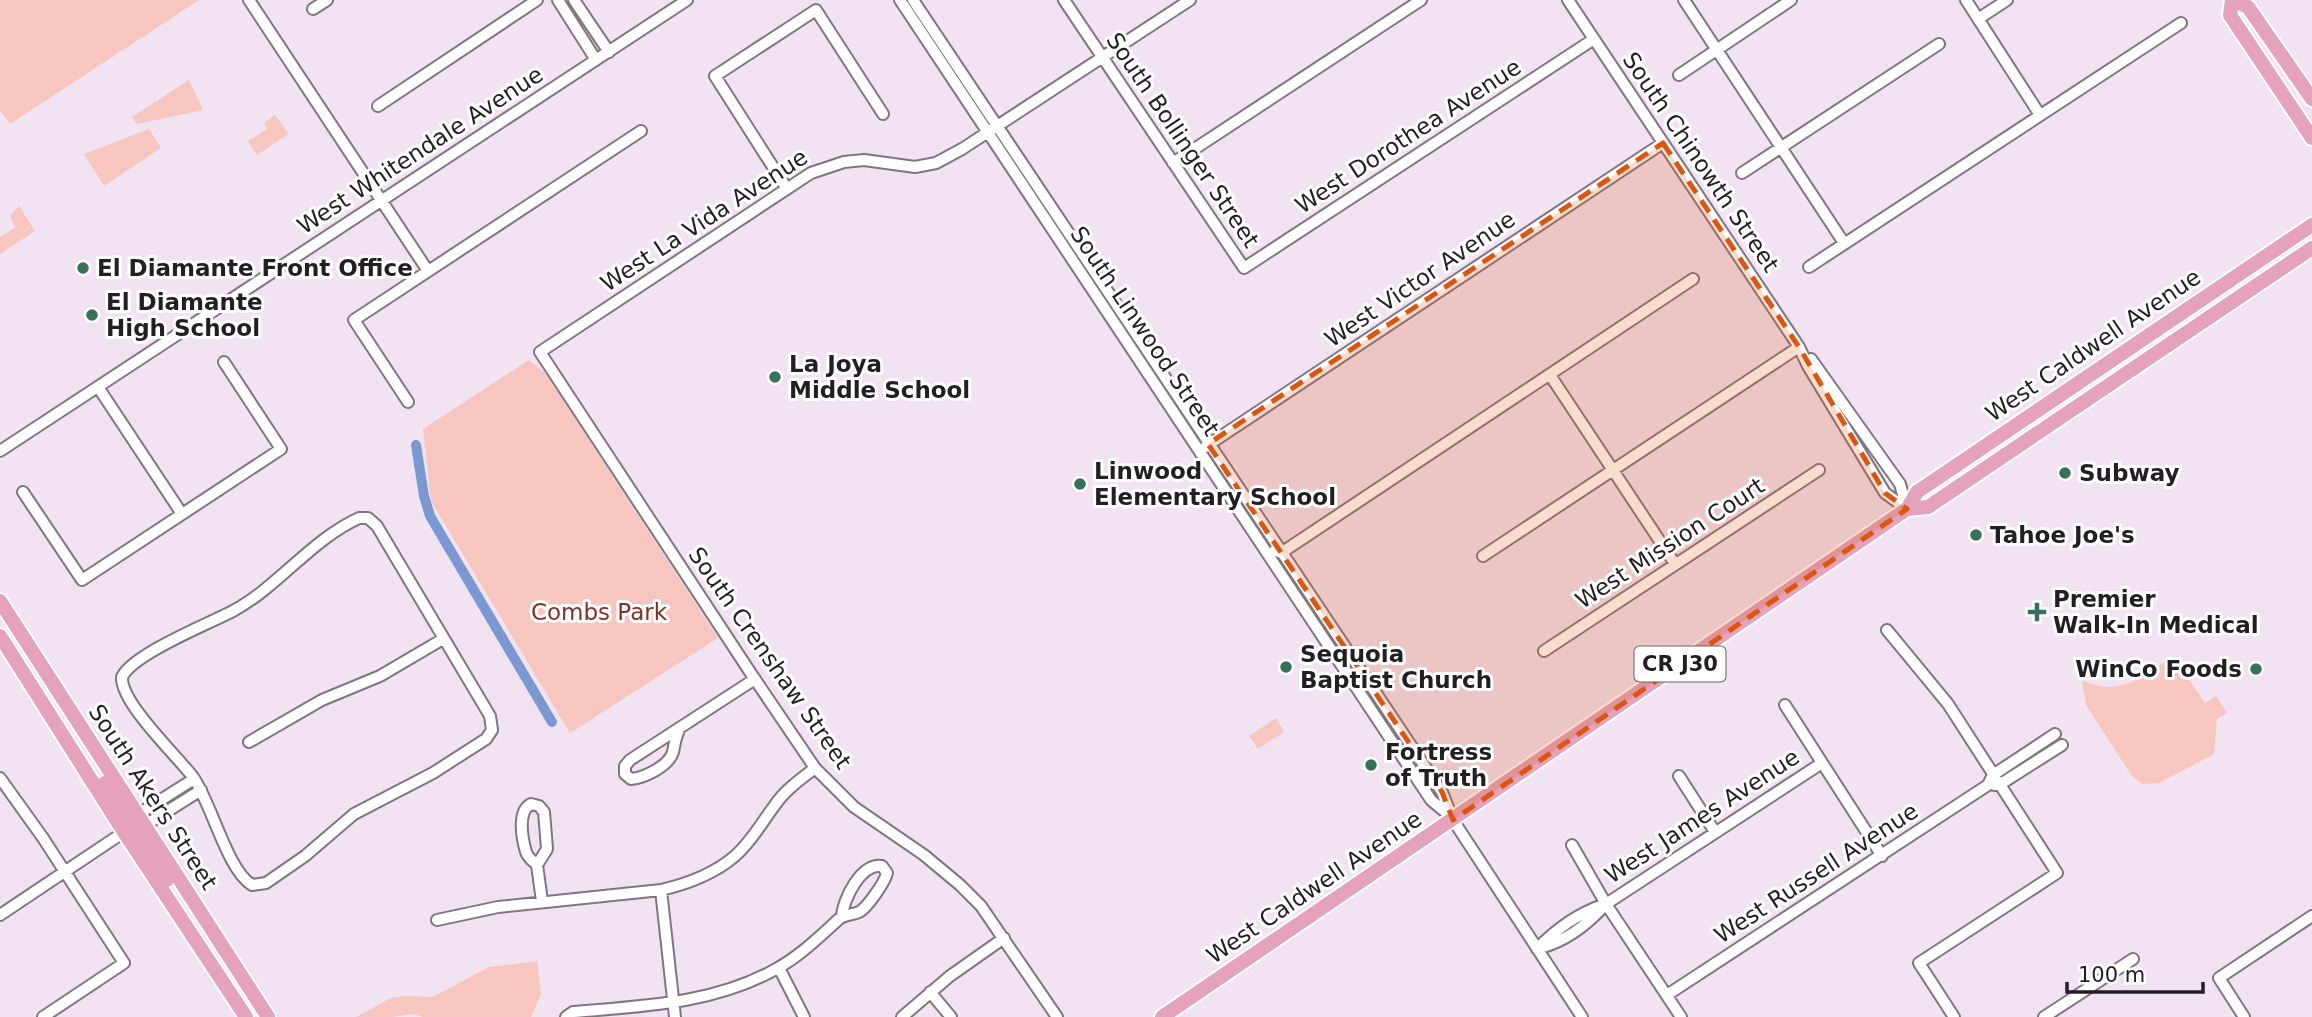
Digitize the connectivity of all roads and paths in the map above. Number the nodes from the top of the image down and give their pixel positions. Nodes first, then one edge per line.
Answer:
1 (249, 0) edge
2 (327, 0) edge
3 (537, 0) edge
4 (558, 0) edge
5 (574, 0) edge
6 (687, 0) edge
7 (900, 0) edge
8 (913, 0) edge
9 (1064, 0) edge
10 (1190, 0) edge
11 (1421, 0) edge
12 (1569, 0) edge
13 (1684, 0) edge
14 (1791, 0) edge
15 (1966, 0) edge
16 (2007, 0) edge
17 (2233, 0) edge
18 (313, 9) dead end
19 (1978, 19) junction
20 (2181, 23) dead end
21 (1594, 39) junction
22 (1939, 44) dead end
23 (1716, 49) junction
24 (609, 51) junction
25 (1102, 58) junction
26 (596, 60) junction
27 (1679, 75) dead end
28 (2312, 99) edge
29 (378, 106) dead end
30 (883, 114) dead end
31 (2040, 115) junction
32 (992, 130) junction
33 (641, 131) dead end
34 (2312, 138) edge
35 (1663, 143) junction
36 (1781, 148) junction
37 (1173, 163) junction
38 (1742, 173) dead end
39 (787, 189) junction
40 (382, 201) junction
41 (2312, 225) edge
42 (1844, 243) junction
43 (2312, 248) edge
44 (1809, 267) dead end
45 (1244, 268) joint
46 (1078, 269) junction
47 (428, 271) junction
48 (1693, 279) dead end
49 (2177, 315) junction
50 (1141, 344) junction
51 (1799, 347) junction
52 (540, 352) joint
53 (224, 362) dead end
54 (1550, 375) junction
55 (98, 387) junction
56 (408, 402) dead end
57 (2076, 405) junction
58 (1204, 448) junction
59 (0, 451) edge
60 (1613, 470) junction
61 (1819, 470) dead end
62 (23, 492) dead end
63 (1234, 502) junction
64 (1907, 509) junction
65 (183, 514) junction
66 (1281, 553) junction
67 (1483, 556) dead end
68 (1675, 564) junction
69 (0, 601) edge
70 (1887, 629) dead end
71 (0, 636) edge
72 (443, 639) junction
73 (1544, 651) dead end
74 (755, 679) junction
75 (1785, 705) dead end
76 (679, 730) junction
77 (2055, 734) dead end
78 (64, 737) junction
79 (249, 742) dead end
80 (2062, 745) dead end
81 (1822, 763) junction
82 (815, 768) junction
83 (1679, 776) dead end
84 (194, 779) junction
85 (1, 780) edge
86 (1994, 781) junction
87 (201, 790) junction
88 (162, 799) junction
89 (169, 810) junction
90 (141, 820) junction
91 (1454, 820) junction
92 (124, 831) junction
93 (1715, 832) junction
94 (1572, 845) dead end
95 (1882, 856) junction
96 (537, 865) junction
97 (66, 872) junction
98 (661, 890) junction
99 (542, 901) junction
100 (1606, 904) junction
101 (0, 915) edge
102 (201, 915) junction
103 (2312, 916) edge
104 (842, 917) junction
105 (437, 920) dead end
106 (1004, 939) junction
107 (1537, 949) junction
108 (2133, 959) dead end
109 (779, 968) junction
110 (930, 992) junction
111 (1667, 996) junction
112 (673, 1002) junction
113 (246, 1015) edge
114 (43, 1017) edge
115 (268, 1017) edge
116 (566, 1017) edge
117 (675, 1017) edge
118 (804, 1017) edge
119 (902, 1017) edge
120 (951, 1017) edge
121 (1057, 1017) edge
122 (1162, 1017) edge
123 (1582, 1017) edge
124 (1681, 1017) edge
125 (1954, 1017) edge
126 (2044, 1017) edge
127 (2244, 1017) edge

1 - 40 street
2 - 18 street
3 - 29 street
4 - 26 street
5 - 24 street
6 - 24 street, West Whitendale Avenue
7 - 32 street, South Linwood Street
8 - 32 street, South Linwood Street
9 - 25 street, South Bollinger Street
10 - 25 street, West La Vida Avenue
11 - 37 street
12 - 21 street, South Chinowth Street
13 - 23 street
14 - 23 street
15 - 19 street
16 - 19 street
17 - 28 main road
17 - 34 main road
19 - 31 street
20 - 31 street
21 - 35 street, South Chinowth Street
21 - 45 street, West Dorothea Avenue
22 - 36 street
23 - 27 street
23 - 36 street
24 - 26 street, West Whitendale Avenue
25 - 32 street, West La Vida Avenue
25 - 37 street, South Bollinger Street
26 - 40 street, West Whitendale Avenue
30 - 39 street
31 - 42 street
32 - 39 street, West La Vida Avenue
32 - 46 street, South Linwood Street
32 - 50 street, South Linwood Street
33 - 47 street
35 - 51 street, South Chinowth Street
35 - 58 street, West Victor Avenue
36 - 38 street
36 - 42 street
37 - 45 street, South Bollinger Street
39 - 52 street, West La Vida Avenue
40 - 47 street
40 - 55 street, West Whitendale Avenue
41 - 49 main road, West Caldwell Avenue / CR J30
42 - 44 street
43 - 57 main road, West Caldwell Avenue / CR J30
46 - 50 street
46 - 58 street, South Linwood Street
47 - 56 street
48 - 54 street
49 - 57 main road
49 - 64 main road, West Caldwell Avenue / CR J30
50 - 58 street, South Linwood Street
51 - 60 street
51 - 64 street, South Chinowth Street
51 - 64 street, South Chinowth Street
52 - 74 street, South Crenshaw Street
53 - 65 street
54 - 60 street
54 - 66 street
55 - 59 street, West Whitendale Avenue
55 - 65 street
57 - 64 main road, West Caldwell Avenue / CR J30
58 - 63 street, South Linwood Street
58 - 66 street, South Linwood Street
60 - 67 street
60 - 68 street
61 - 68 street, West Mission Court
62 - 65 street
63 - 66 street
63 - 91 street, South Linwood Street
64 - 91 main road, West Caldwell Avenue / CR J30
66 - 91 street, South Linwood Street
68 - 73 street, West Mission Court
69 - 90 main road, South Akers Street
70 - 86 street
71 - 78 main road, South Akers Street
72 - 79 street
72 - 84 street
72 - 87 street
74 - 76 street
74 - 82 street, South Crenshaw Street
75 - 81 street
76 - 76 street
77 - 86 street, West Russell Avenue
78 - 90 main road
78 - 92 main road, South Akers Street
80 - 86 street, West Russell Avenue
81 - 93 street, West James Avenue
81 - 95 street
82 - 98 street
82 - 106 street, South Crenshaw Street
83 - 93 street
84 - 87 street
84 - 88 street
85 - 97 street
86 - 95 street, West Russell Avenue
86 - 125 street
87 - 89 street
88 - 89 street
88 - 90 street
89 - 90 street
90 - 102 main road, South Akers Street
91 - 107 street, South Linwood Street
91 - 122 main road, West Caldwell Avenue / CR J30
92 - 97 street
92 - 102 main road
92 - 113 main road, South Akers Street
93 - 100 street, West James Avenue
94 - 100 street
95 - 111 street, West Russell Avenue
96 - 96 street
96 - 99 street
97 - 101 street
97 - 114 street
98 - 99 street
98 - 112 street
99 - 105 street
100 - 107 street, West James Avenue
100 - 111 street
102 - 115 main road, South Akers Street
103 - 127 street
104 - 104 street
104 - 109 street
106 - 110 street
106 - 121 street, South Crenshaw Street
107 - 123 street, South Linwood Street
108 - 126 street
109 - 112 street
109 - 118 street
110 - 119 street
110 - 120 street
111 - 124 street
112 - 116 street
112 - 117 street

